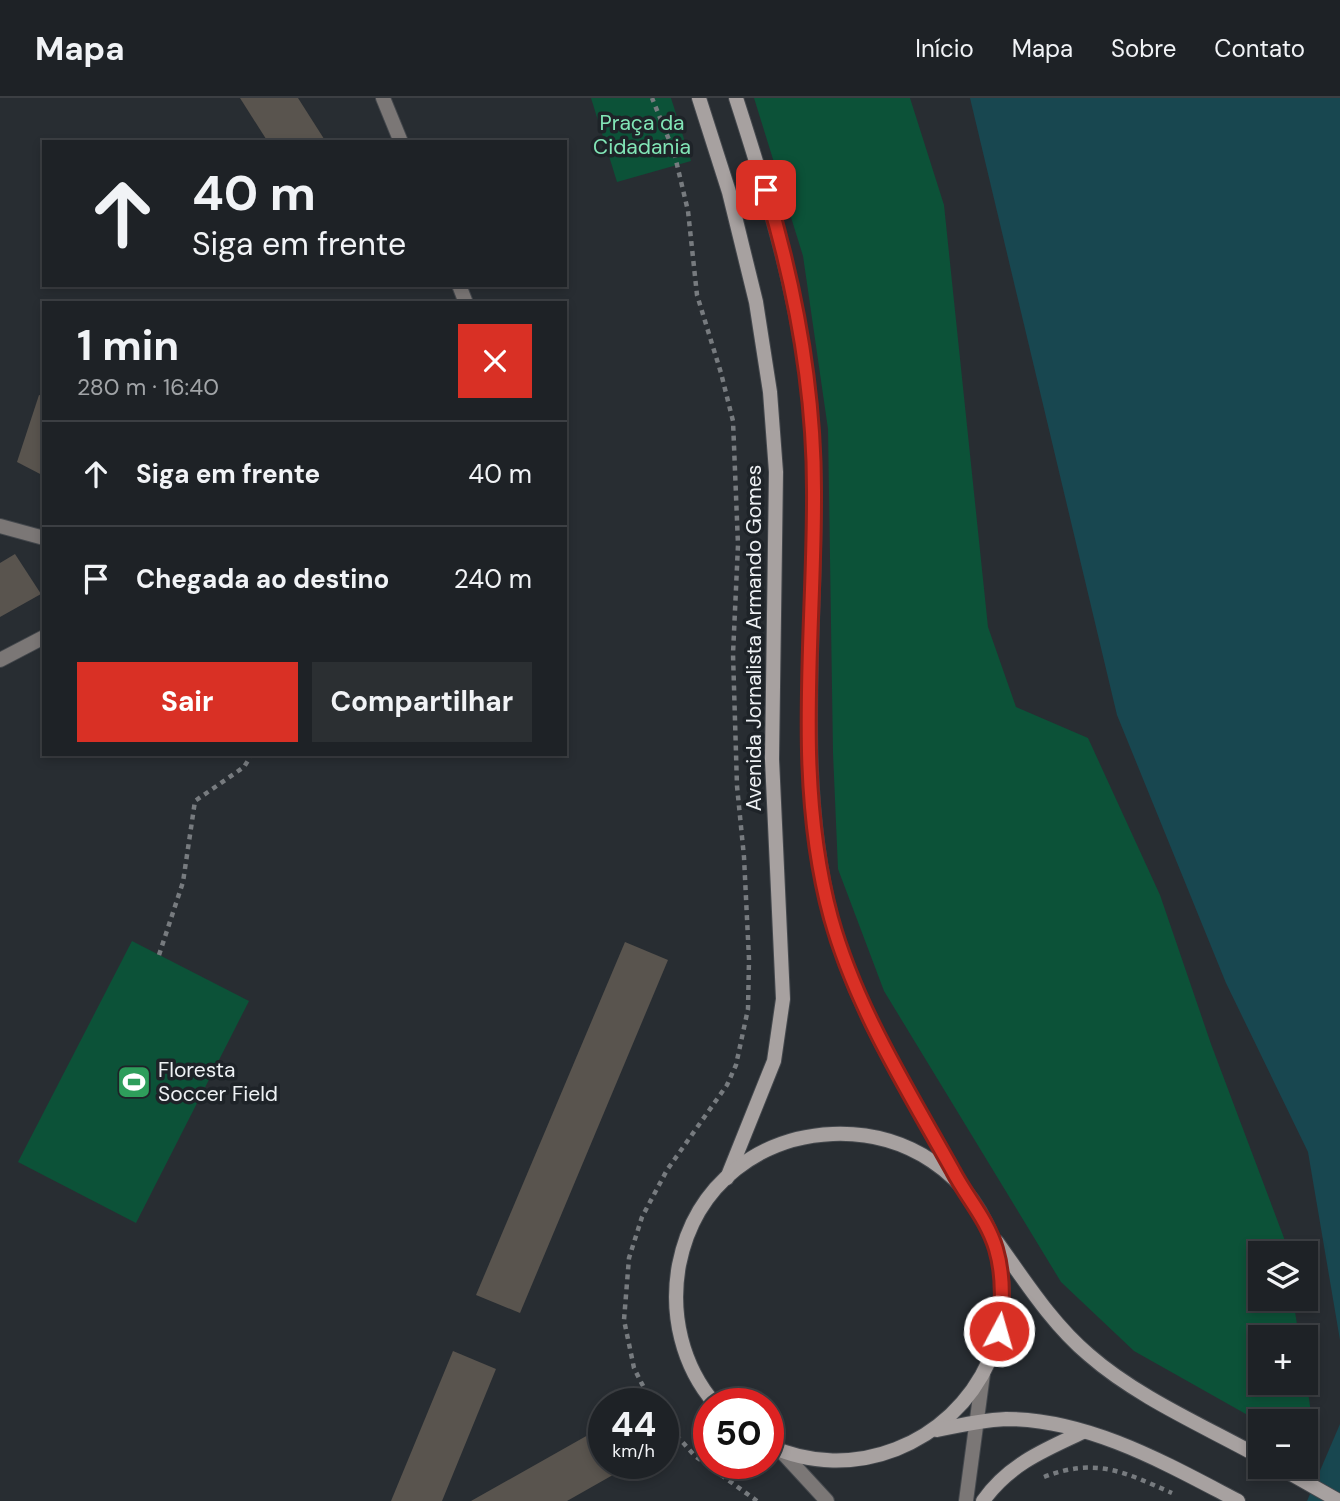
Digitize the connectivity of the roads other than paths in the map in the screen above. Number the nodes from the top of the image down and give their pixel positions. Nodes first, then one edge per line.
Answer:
1 (383, 98) edge
2 (699, 98) edge
3 (736, 98) edge
4 (400, 140) edge
5 (0, 526) edge
6 (42, 537) edge
7 (42, 637) edge
8 (0, 660) edge
9 (727, 1178) junction
10 (962, 1187) junction
11 (990, 1232) junction
12 (983, 1374) junction
13 (704, 1388) edge
14 (976, 1422) junction
15 (932, 1431) junction
16 (1083, 1432) junction
17 (784, 1450) edge
18 (1248, 1450) edge
19 (784, 1458) edge
20 (1300, 1479) edge
21 (827, 1501) edge
22 (966, 1501) edge
23 (983, 1501) edge
24 (1238, 1501) edge
25 (1339, 1501) edge

1 - 4 street
2 - 9 main road, Avenida Jornalista Armando Gomes
3 - 10 main road
5 - 6 street
7 - 8 street
9 - 10 main road
9 - 13 main road
10 - 11 main road
11 - 12 main road
11 - 18 main road
12 - 14 street
12 - 15 main road
14 - 15 main road
14 - 16 main road
14 - 22 street
15 - 17 main road
16 - 23 main road
16 - 24 main road
19 - 21 street
20 - 25 main road

